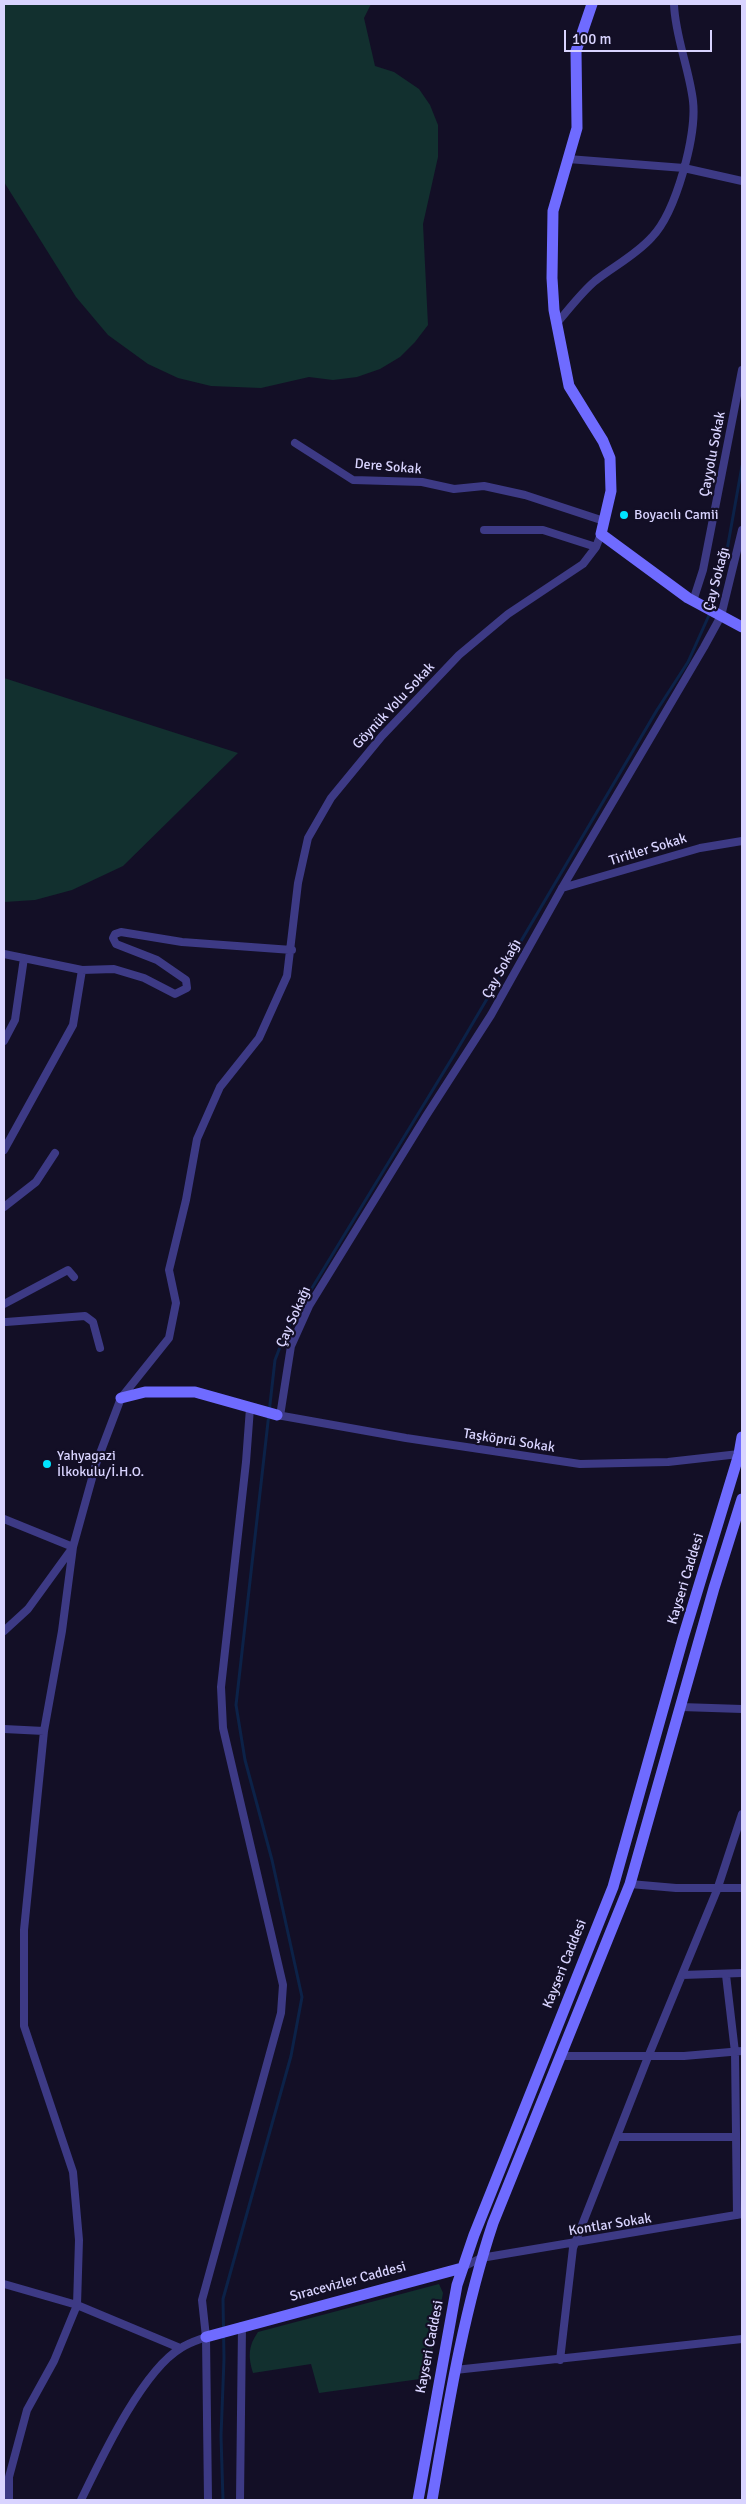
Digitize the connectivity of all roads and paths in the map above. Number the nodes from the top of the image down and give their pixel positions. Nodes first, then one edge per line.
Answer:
1 (592, 4) edge
2 (674, 4) edge
3 (568, 159) junction
4 (684, 168) junction
5 (742, 181) edge
6 (557, 323) junction
7 (742, 370) edge
8 (295, 443) dead end
9 (604, 521) junction
10 (484, 530) dead end
11 (742, 530) edge
12 (601, 534) junction
13 (596, 547) junction
14 (695, 603) junction
15 (719, 616) junction
16 (742, 627) edge
17 (742, 842) edge
18 (562, 888) junction
19 (292, 950) junction
20 (4, 954) edge
21 (24, 958) junction
22 (82, 970) junction
23 (4, 1041) edge
24 (4, 1150) edge
25 (55, 1153) dead end
26 (4, 1208) edge
27 (74, 1277) dead end
28 (4, 1304) edge
29 (4, 1321) edge
30 (100, 1348) dead end
31 (121, 1398) junction
32 (250, 1408) junction
33 (279, 1415) junction
34 (742, 1437) edge
35 (741, 1455) edge
36 (742, 1499) edge
37 (4, 1519) edge
38 (73, 1547) junction
39 (4, 1631) edge
40 (681, 1707) junction
41 (742, 1709) edge
42 (4, 1730) edge
43 (44, 1731) junction
44 (742, 1814) edge
45 (630, 1884) junction
46 (742, 1888) edge
47 (717, 1890) junction
48 (742, 1973) edge
49 (682, 1975) junction
50 (726, 1975) junction
51 (738, 2052) edge
52 (560, 2056) junction
53 (648, 2057) junction
54 (617, 2137) junction
55 (736, 2137) junction
56 (740, 2214) edge
57 (576, 2243) junction
58 (481, 2258) junction
59 (462, 2268) junction
60 (4, 2284) edge
61 (77, 2304) junction
62 (242, 2326) junction
63 (206, 2337) junction
64 (742, 2338) edge
65 (180, 2348) junction
66 (560, 2360) junction
67 (456, 2370) junction
68 (9, 2500) edge
69 (81, 2500) edge
70 (208, 2500) edge
71 (240, 2500) edge
72 (418, 2500) edge
73 (432, 2500) edge

1 - 3 main road
2 - 4 street
3 - 4 street
3 - 6 main road
4 - 5 street
4 - 6 street
6 - 9 main road
7 - 14 street, Çayyolu Sokak
8 - 9 street, Dere Sokak
9 - 12 main road
10 - 13 street
11 - 15 street, Çay Sokağı
12 - 13 street, Göynük Yolu Sokak
12 - 14 main road
13 - 19 street, Göynük Yolu Sokak
14 - 15 main road
15 - 16 main road
15 - 18 street, Çay Sokağı
17 - 18 street, Tiritler Sokak
18 - 33 street, Çay Sokağı
19 - 22 street
19 - 31 street, Göynük Yolu Sokak
20 - 21 street
21 - 22 street
21 - 23 street
22 - 24 street
25 - 26 street
27 - 28 street
29 - 30 street
31 - 32 main road
31 - 38 street, Göynük Yolu Sokak
32 - 33 main road
32 - 63 street
33 - 35 street, Taşköprü Sokak
34 - 35 main road, Kayseri Caddesi
35 - 59 main road, Kayseri Caddesi
36 - 40 main road
37 - 38 street
38 - 39 street
38 - 43 street
40 - 41 street
40 - 45 main road
42 - 43 street
43 - 61 street
44 - 47 street
45 - 47 street
45 - 52 main road
46 - 47 street
47 - 49 street
48 - 50 street
49 - 50 street
49 - 53 street
50 - 51 street
51 - 53 street
51 - 55 street
52 - 53 street
52 - 58 main road
53 - 54 street
54 - 55 street
54 - 57 street
55 - 56 street
56 - 57 street, Kontlar Sokak
57 - 58 street, Kontlar Sokak
57 - 66 street
58 - 59 street, Kontlar Sokak
58 - 67 main road
59 - 62 main road, Sıracevizler Caddesi
59 - 72 main road, Kayseri Caddesi
60 - 61 street
61 - 65 street
61 - 68 street
62 - 63 main road, Sıracevizler Caddesi
62 - 71 street
63 - 65 street
63 - 70 street
64 - 66 street
65 - 69 street
66 - 67 street
67 - 73 main road

